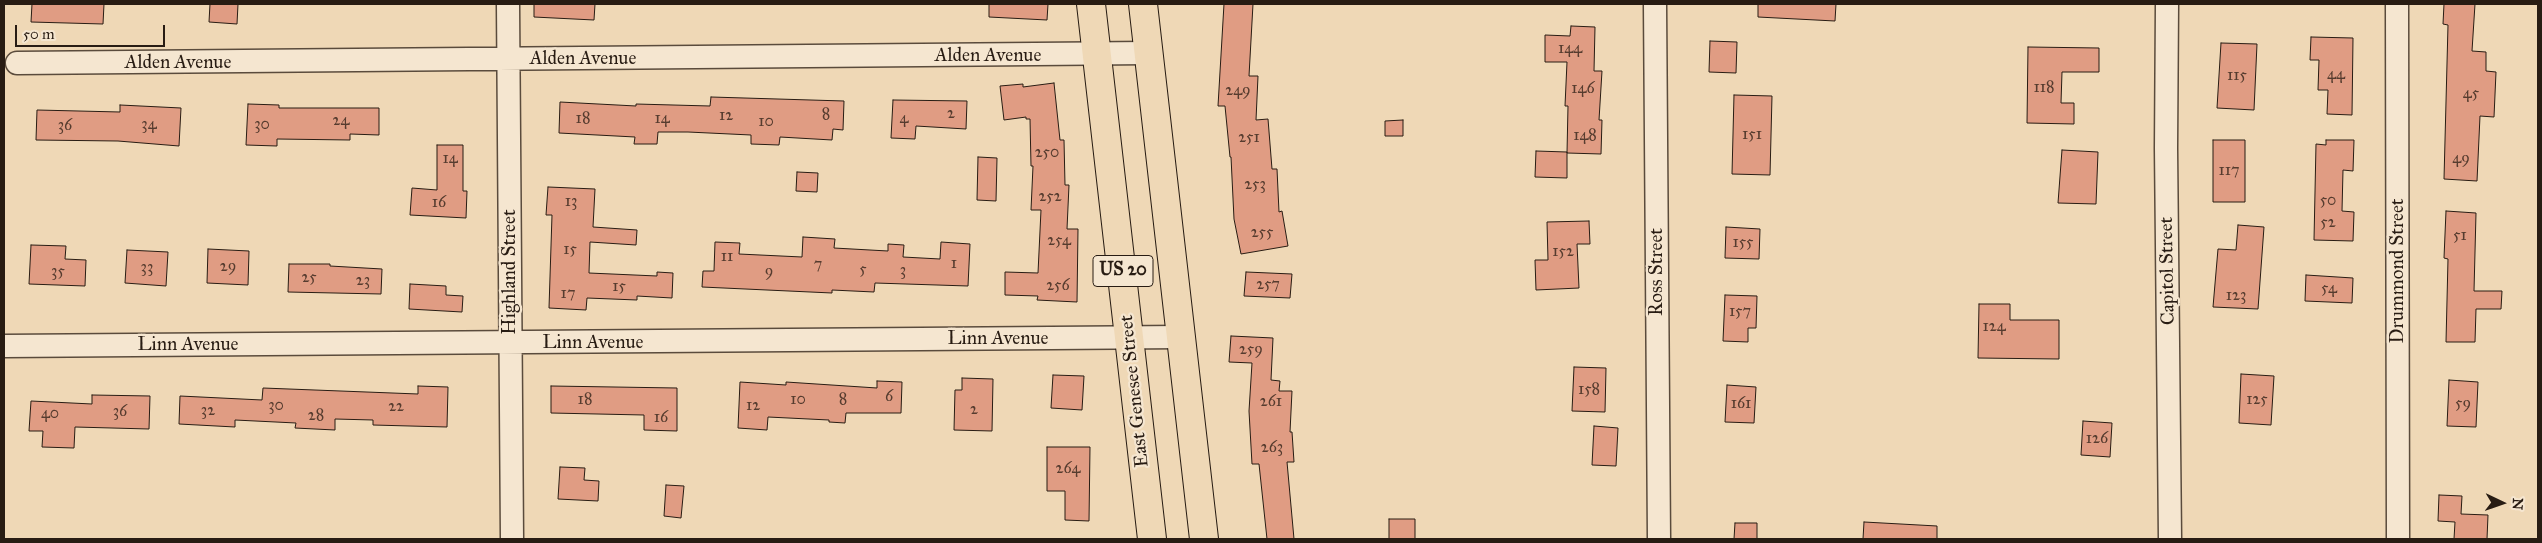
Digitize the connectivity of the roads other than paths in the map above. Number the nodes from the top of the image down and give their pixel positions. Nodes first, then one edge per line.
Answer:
1 (508, 4) edge
2 (1091, 4) edge
3 (1143, 4) edge
4 (1655, 4) edge
5 (2167, 4) edge
6 (2397, 4) edge
7 (1148, 54) junction
8 (1096, 55) junction
9 (509, 60) junction
10 (17, 63) dead end
11 (1182, 337) junction
12 (1130, 338) junction
13 (510, 343) junction
14 (4, 346) edge
15 (512, 539) edge
16 (1152, 539) edge
17 (1204, 539) edge
18 (1659, 539) edge
19 (2170, 539) edge
20 (2398, 539) edge

1 - 9 street, Highland Street
2 - 8 highway, East Genesee Street / US 20
3 - 7 highway, US 20
4 - 18 street, Ross Street
5 - 19 street, Capitol Street
6 - 20 street, Drummond Street
7 - 8 street, Alden Avenue
7 - 11 highway, US 20
8 - 9 street, Alden Avenue
8 - 12 highway, East Genesee Street / US 20
9 - 10 street, Alden Avenue
9 - 13 street, Highland Street
11 - 12 street, Linn Avenue
11 - 17 highway, US 20
12 - 13 street, Linn Avenue
12 - 16 highway, East Genesee Street / US 20
13 - 14 street, Linn Avenue
13 - 15 street, Highland Street

